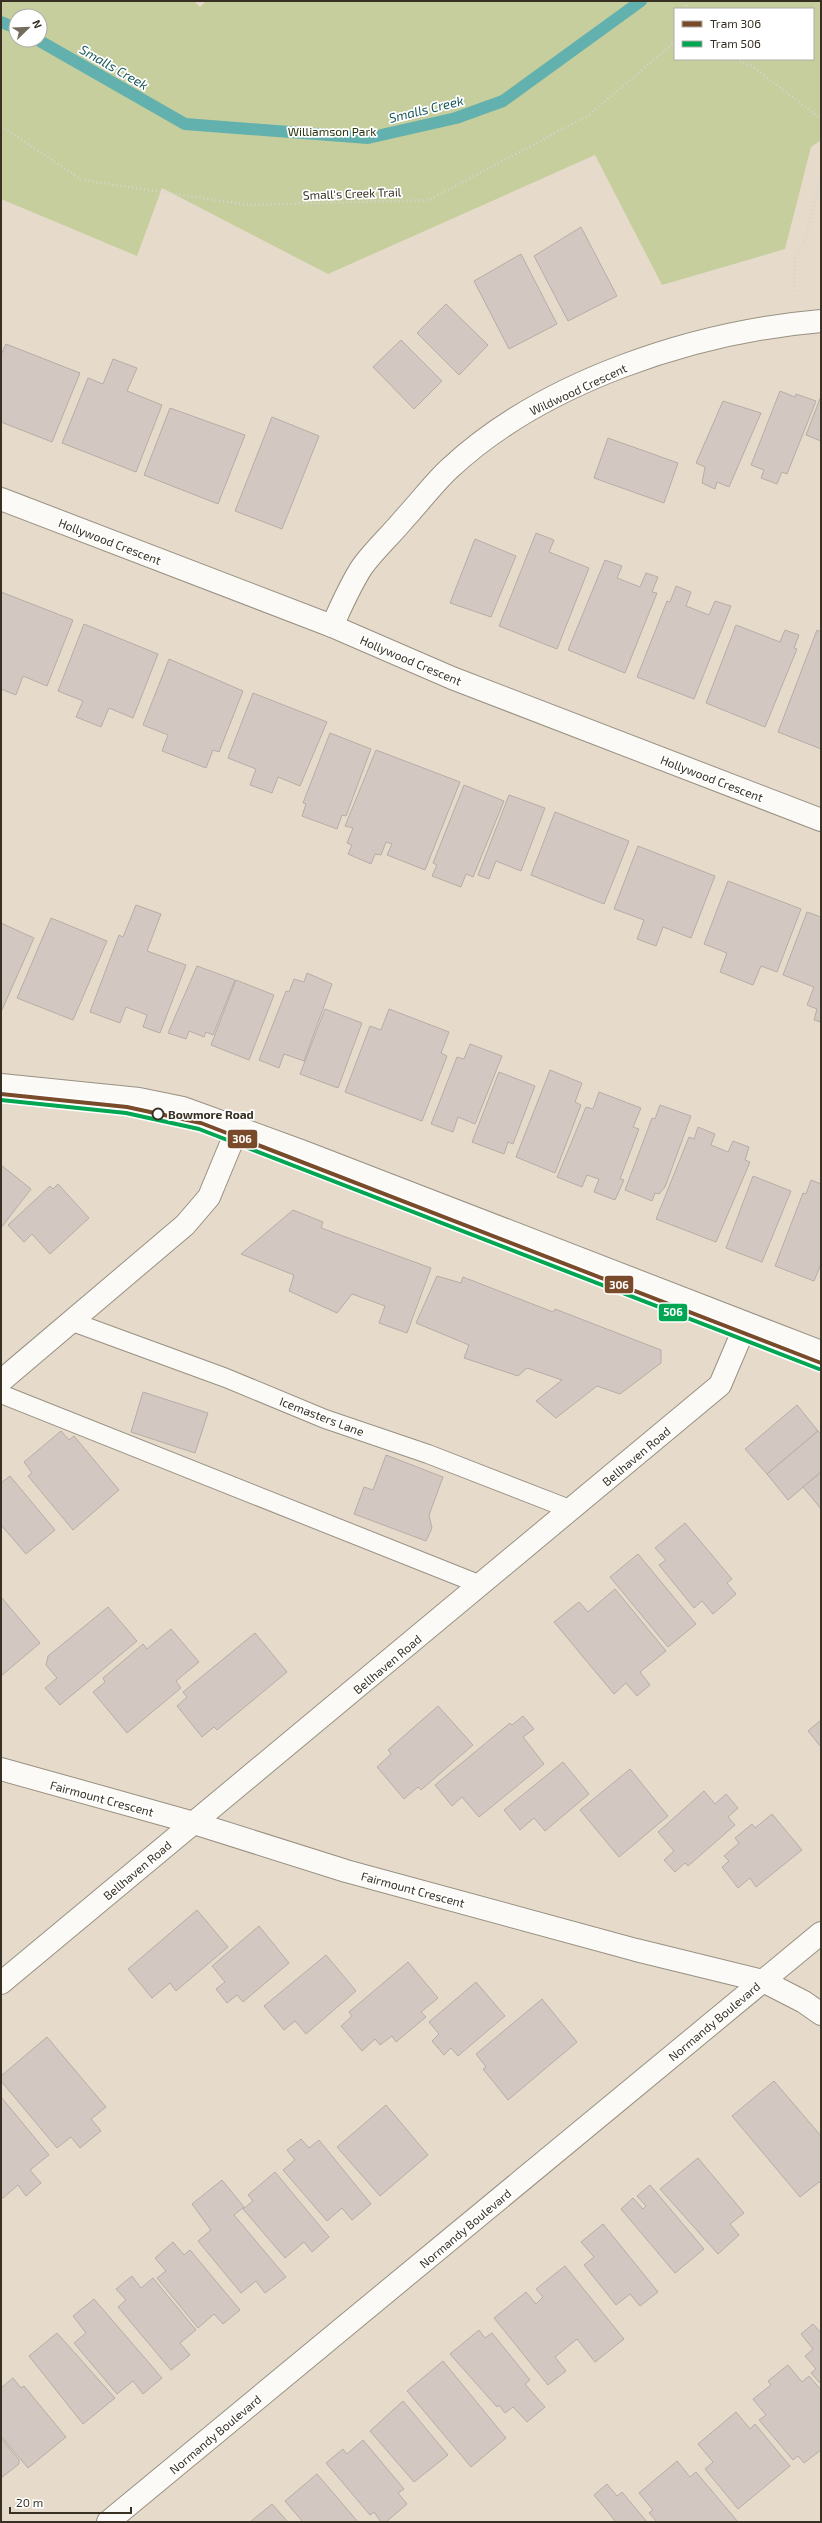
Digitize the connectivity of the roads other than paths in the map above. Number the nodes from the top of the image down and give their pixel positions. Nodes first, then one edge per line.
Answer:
1 (821, 321) edge
2 (1, 499) edge
3 (332, 626) junction
4 (821, 820) edge
5 (1, 1085) edge
6 (238, 1127) junction
7 (73, 1322) junction
8 (746, 1324) junction
9 (821, 1352) edge
10 (1, 1381) edge
11 (1, 1394) edge
12 (572, 1510) junction
13 (482, 1585) junction
14 (1, 1769) edge
15 (194, 1823) junction
16 (821, 1933) edge
17 (763, 1981) junction
18 (1, 1983) edge
19 (821, 2014) edge
20 (108, 2522) edge

1 - 3 street, Wildwood Crescent
2 - 3 street, Hollywood Crescent
3 - 4 street, Hollywood Crescent
5 - 6 street
6 - 7 street
6 - 8 street
7 - 10 street
7 - 12 lane, Icemasters Lane
8 - 9 street
8 - 12 street, Bellhaven Road
11 - 13 lane
12 - 13 street, Bellhaven Road
13 - 15 street, Bellhaven Road
14 - 15 street, Fairmount Crescent
15 - 17 street, Fairmount Crescent
15 - 18 street, Bellhaven Road
16 - 17 street, Normandy Boulevard
17 - 19 street, Fairmount Crescent
17 - 20 street, Normandy Boulevard

